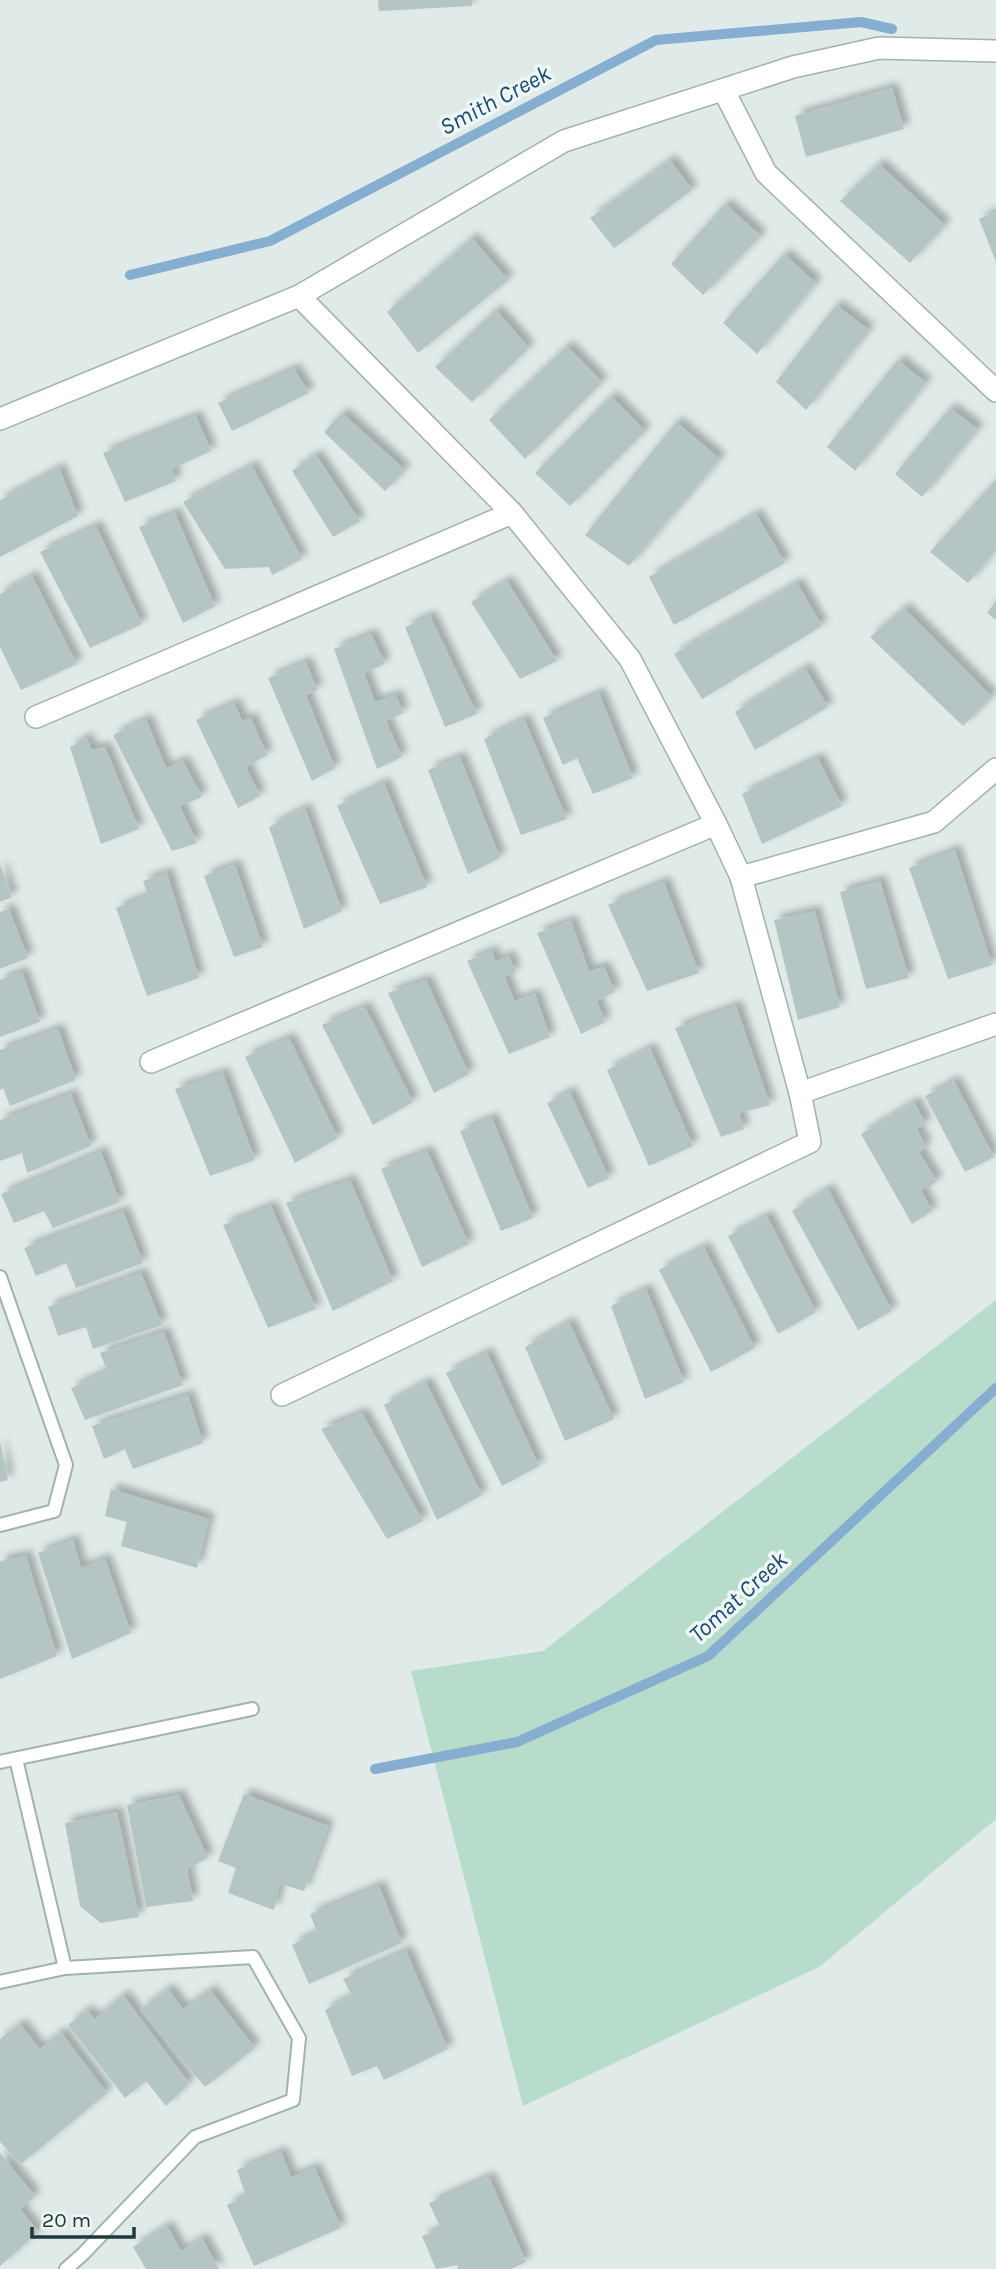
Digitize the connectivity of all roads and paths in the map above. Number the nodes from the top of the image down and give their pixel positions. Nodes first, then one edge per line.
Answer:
1 (996, 51) edge
2 (724, 91) junction
3 (299, 296) junction
4 (996, 391) edge
5 (0, 419) edge
6 (512, 513) junction
7 (36, 717) dead end
8 (996, 769) edge
9 (716, 824) junction
10 (741, 877) junction
11 (996, 1024) edge
12 (151, 1062) dead end
13 (800, 1093) junction
14 (0, 1277) edge
15 (282, 1395) dead end
16 (0, 1525) edge
17 (252, 1709) dead end
18 (16, 1759) junction
19 (0, 1762) edge
20 (65, 1968) junction
21 (0, 1982) edge
22 (66, 2269) edge

1 - 2 street
2 - 3 street
2 - 4 street
3 - 5 street
3 - 6 street
6 - 7 street
6 - 9 street
8 - 10 street
9 - 10 street
9 - 12 street
10 - 13 street
11 - 13 street
13 - 15 street
14 - 16 lane
17 - 18 lane
18 - 19 lane
18 - 20 lane
20 - 21 lane
20 - 22 lane

